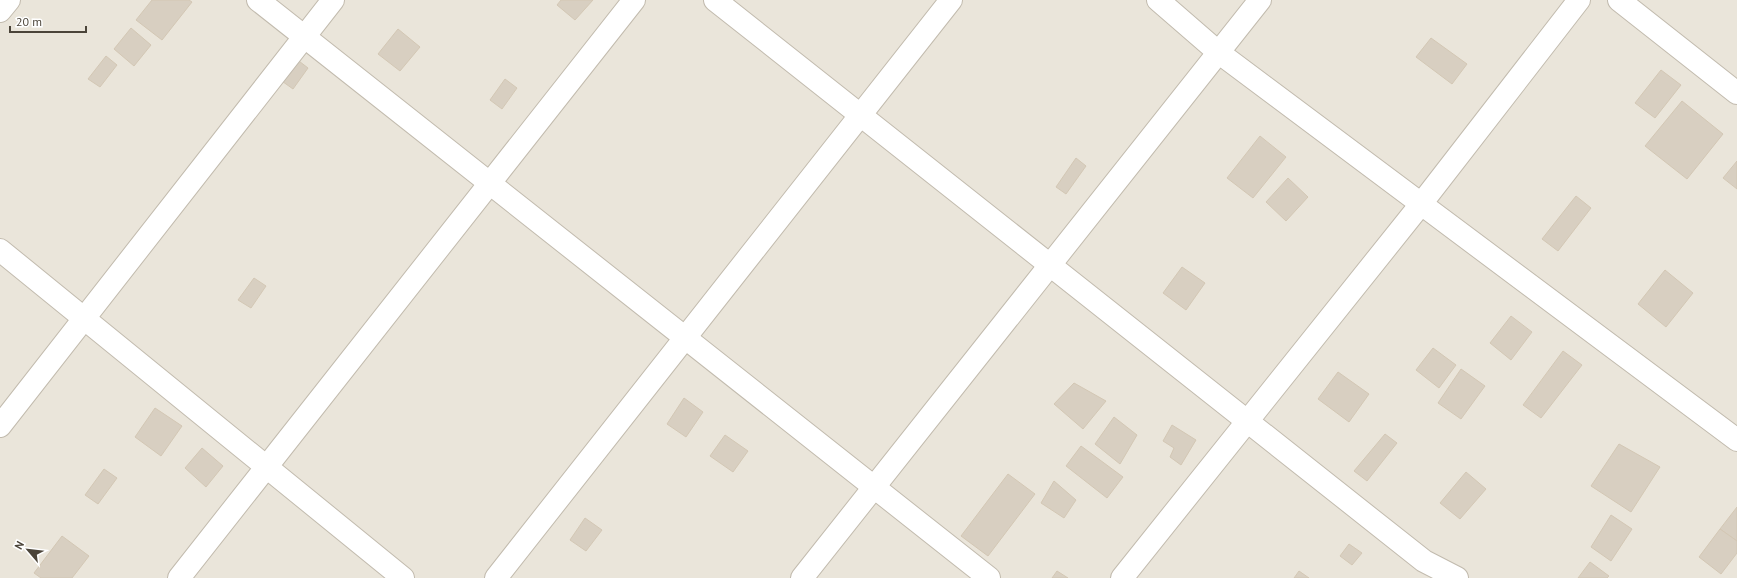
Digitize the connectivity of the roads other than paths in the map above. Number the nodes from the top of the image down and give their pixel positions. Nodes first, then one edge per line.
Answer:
1 (9, 0) edge
2 (258, 0) edge
3 (333, 0) edge
4 (634, 0) edge
5 (715, 0) edge
6 (951, 0) edge
7 (1158, 0) edge
8 (1260, 0) edge
9 (1579, 0) edge
10 (1619, 0) edge
11 (0, 11) edge
12 (304, 36) junction
13 (1218, 52) junction
14 (1737, 93) edge
15 (860, 115) junction
16 (490, 183) junction
17 (1420, 204) junction
18 (0, 250) edge
19 (1050, 266) junction
20 (83, 318) junction
21 (686, 338) junction
22 (1247, 420) junction
23 (0, 426) edge
24 (1737, 440) edge
25 (266, 467) junction
26 (875, 488) junction
27 (179, 578) edge
28 (402, 578) edge
29 (496, 578) edge
30 (802, 578) edge
31 (990, 578) edge
32 (1122, 578) edge
33 (1456, 578) edge

1 - 11 street
2 - 12 street
3 - 12 street
4 - 16 street
5 - 15 street
6 - 15 street
7 - 13 street
8 - 13 street
9 - 17 street
10 - 14 street
12 - 16 street
12 - 20 street
13 - 17 street
13 - 19 street
15 - 19 street
15 - 21 street
16 - 21 street
16 - 25 street
17 - 22 street
17 - 24 street
18 - 20 street
19 - 22 street
19 - 26 street
20 - 23 street
20 - 25 street
21 - 26 street
21 - 29 street
22 - 32 street
22 - 33 street
25 - 27 street
25 - 28 street
26 - 30 street
26 - 31 street

